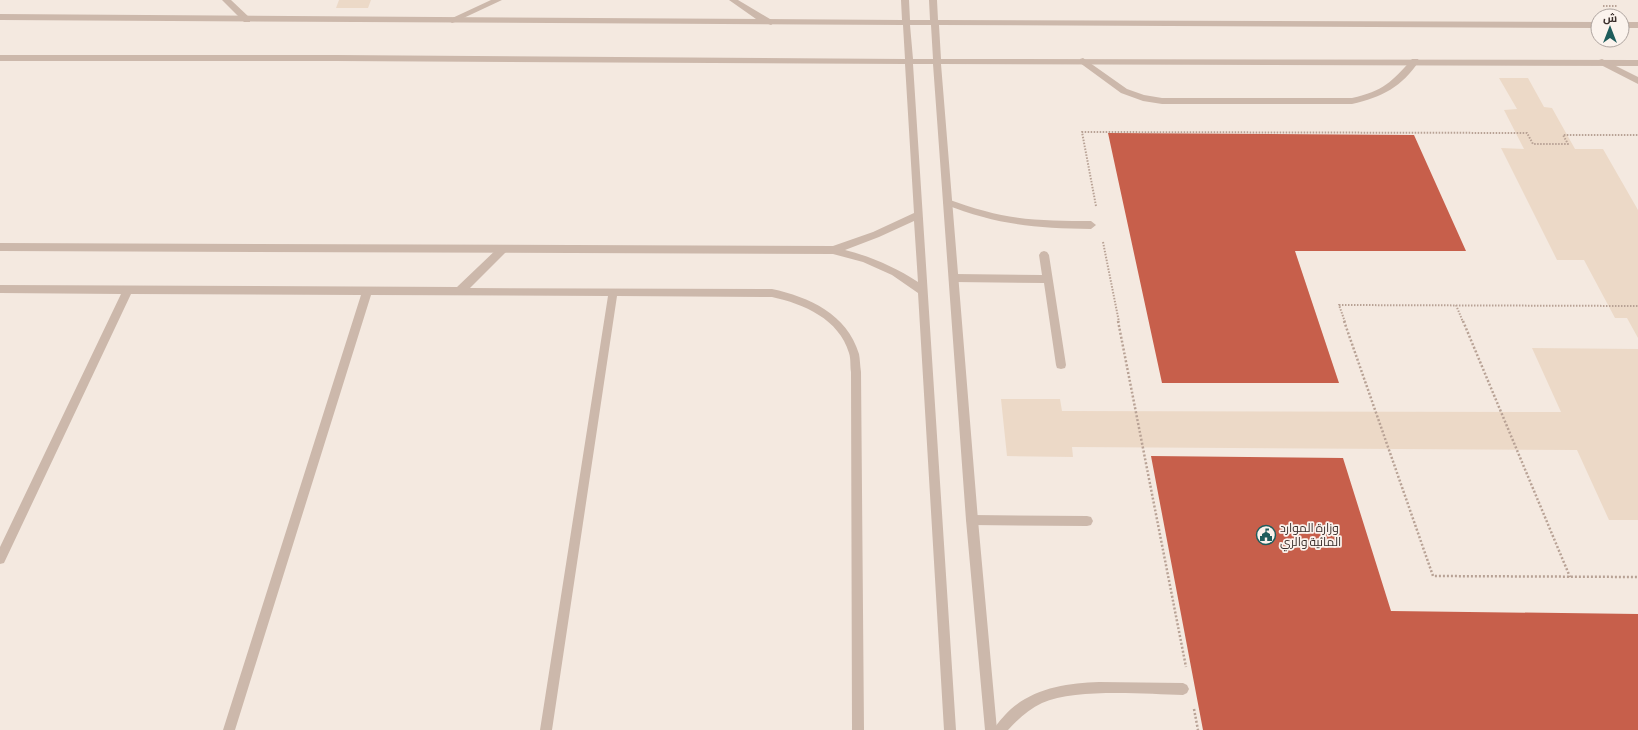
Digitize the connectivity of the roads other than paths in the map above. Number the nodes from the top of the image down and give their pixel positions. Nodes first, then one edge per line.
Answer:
1 (226, 0) edge
2 (498, 0) edge
3 (733, 0) edge
4 (905, 0) edge
5 (933, 0) edge
6 (0, 17) edge
7 (247, 20) junction
8 (452, 20) junction
9 (771, 22) junction
10 (907, 23) junction
11 (935, 23) junction
12 (1590, 25) edge
13 (0, 58) edge
14 (909, 60) junction
15 (938, 61) junction
16 (1083, 61) junction
17 (1415, 62) junction
18 (1602, 62) junction
19 (1638, 63) edge
20 (1638, 81) edge
21 (947, 202) junction
22 (918, 215) junction
23 (1091, 225) dead end
24 (0, 247) edge
25 (503, 249) junction
26 (833, 250) junction
27 (1044, 255) dead end
28 (954, 278) junction
29 (1048, 279) junction
30 (0, 289) edge
31 (128, 289) junction
32 (922, 290) junction
33 (367, 291) junction
34 (460, 291) junction
35 (613, 292) junction
36 (1061, 365) dead end
37 (972, 520) junction
38 (1087, 521) dead end
39 (0, 559) edge
40 (1183, 689) dead end
41 (229, 730) edge
42 (546, 730) edge
43 (858, 730) edge
44 (950, 730) edge
45 (992, 730) edge
46 (1000, 730) edge

1 - 7 street
2 - 8 street
3 - 9 street
4 - 10 street
5 - 11 street
6 - 7 street
7 - 8 street
8 - 9 street
9 - 10 street
10 - 11 street
10 - 14 street
11 - 12 street
11 - 15 street
13 - 14 street
14 - 15 street
14 - 22 street
15 - 16 street
15 - 21 street
16 - 17 street
16 - 17 street
17 - 18 street
18 - 19 street
18 - 20 street
21 - 23 street
21 - 28 street
22 - 26 street
22 - 32 street
24 - 25 street
25 - 26 street
25 - 34 street
26 - 32 street
27 - 29 street
28 - 29 street
28 - 37 street
29 - 36 street
30 - 31 street
31 - 33 street
31 - 39 street
32 - 44 street
33 - 34 street
33 - 41 street
34 - 35 street
35 - 42 street
35 - 43 street
37 - 38 street
37 - 45 street
40 - 46 street

